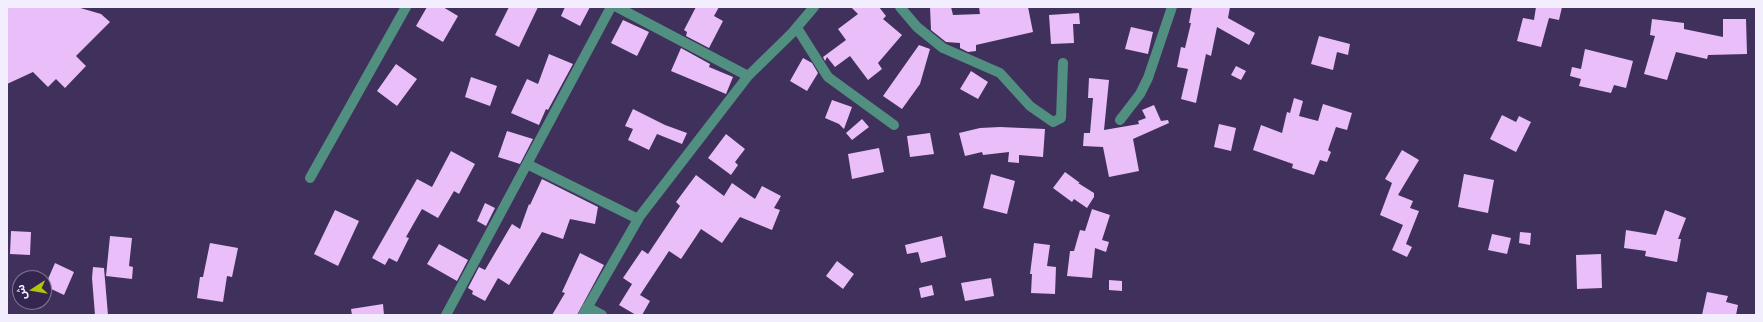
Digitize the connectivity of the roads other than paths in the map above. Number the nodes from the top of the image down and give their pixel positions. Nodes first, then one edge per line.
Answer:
1 (406, 7) edge
2 (611, 7) edge
3 (616, 7) edge
4 (814, 7) edge
5 (900, 7) edge
6 (1172, 7) edge
7 (797, 28) junction
8 (1063, 63) dead end
9 (748, 76) junction
10 (1120, 120) dead end
11 (894, 125) dead end
12 (527, 164) junction
13 (310, 178) dead end
14 (638, 219) junction
15 (585, 311) edge
16 (446, 315) edge
17 (602, 315) edge

1 - 13 street
2 - 12 street
3 - 9 street
4 - 7 street
5 - 8 street
6 - 10 street
7 - 9 street
7 - 11 street
9 - 14 street
12 - 14 street
12 - 16 street
14 - 15 street
15 - 17 street

